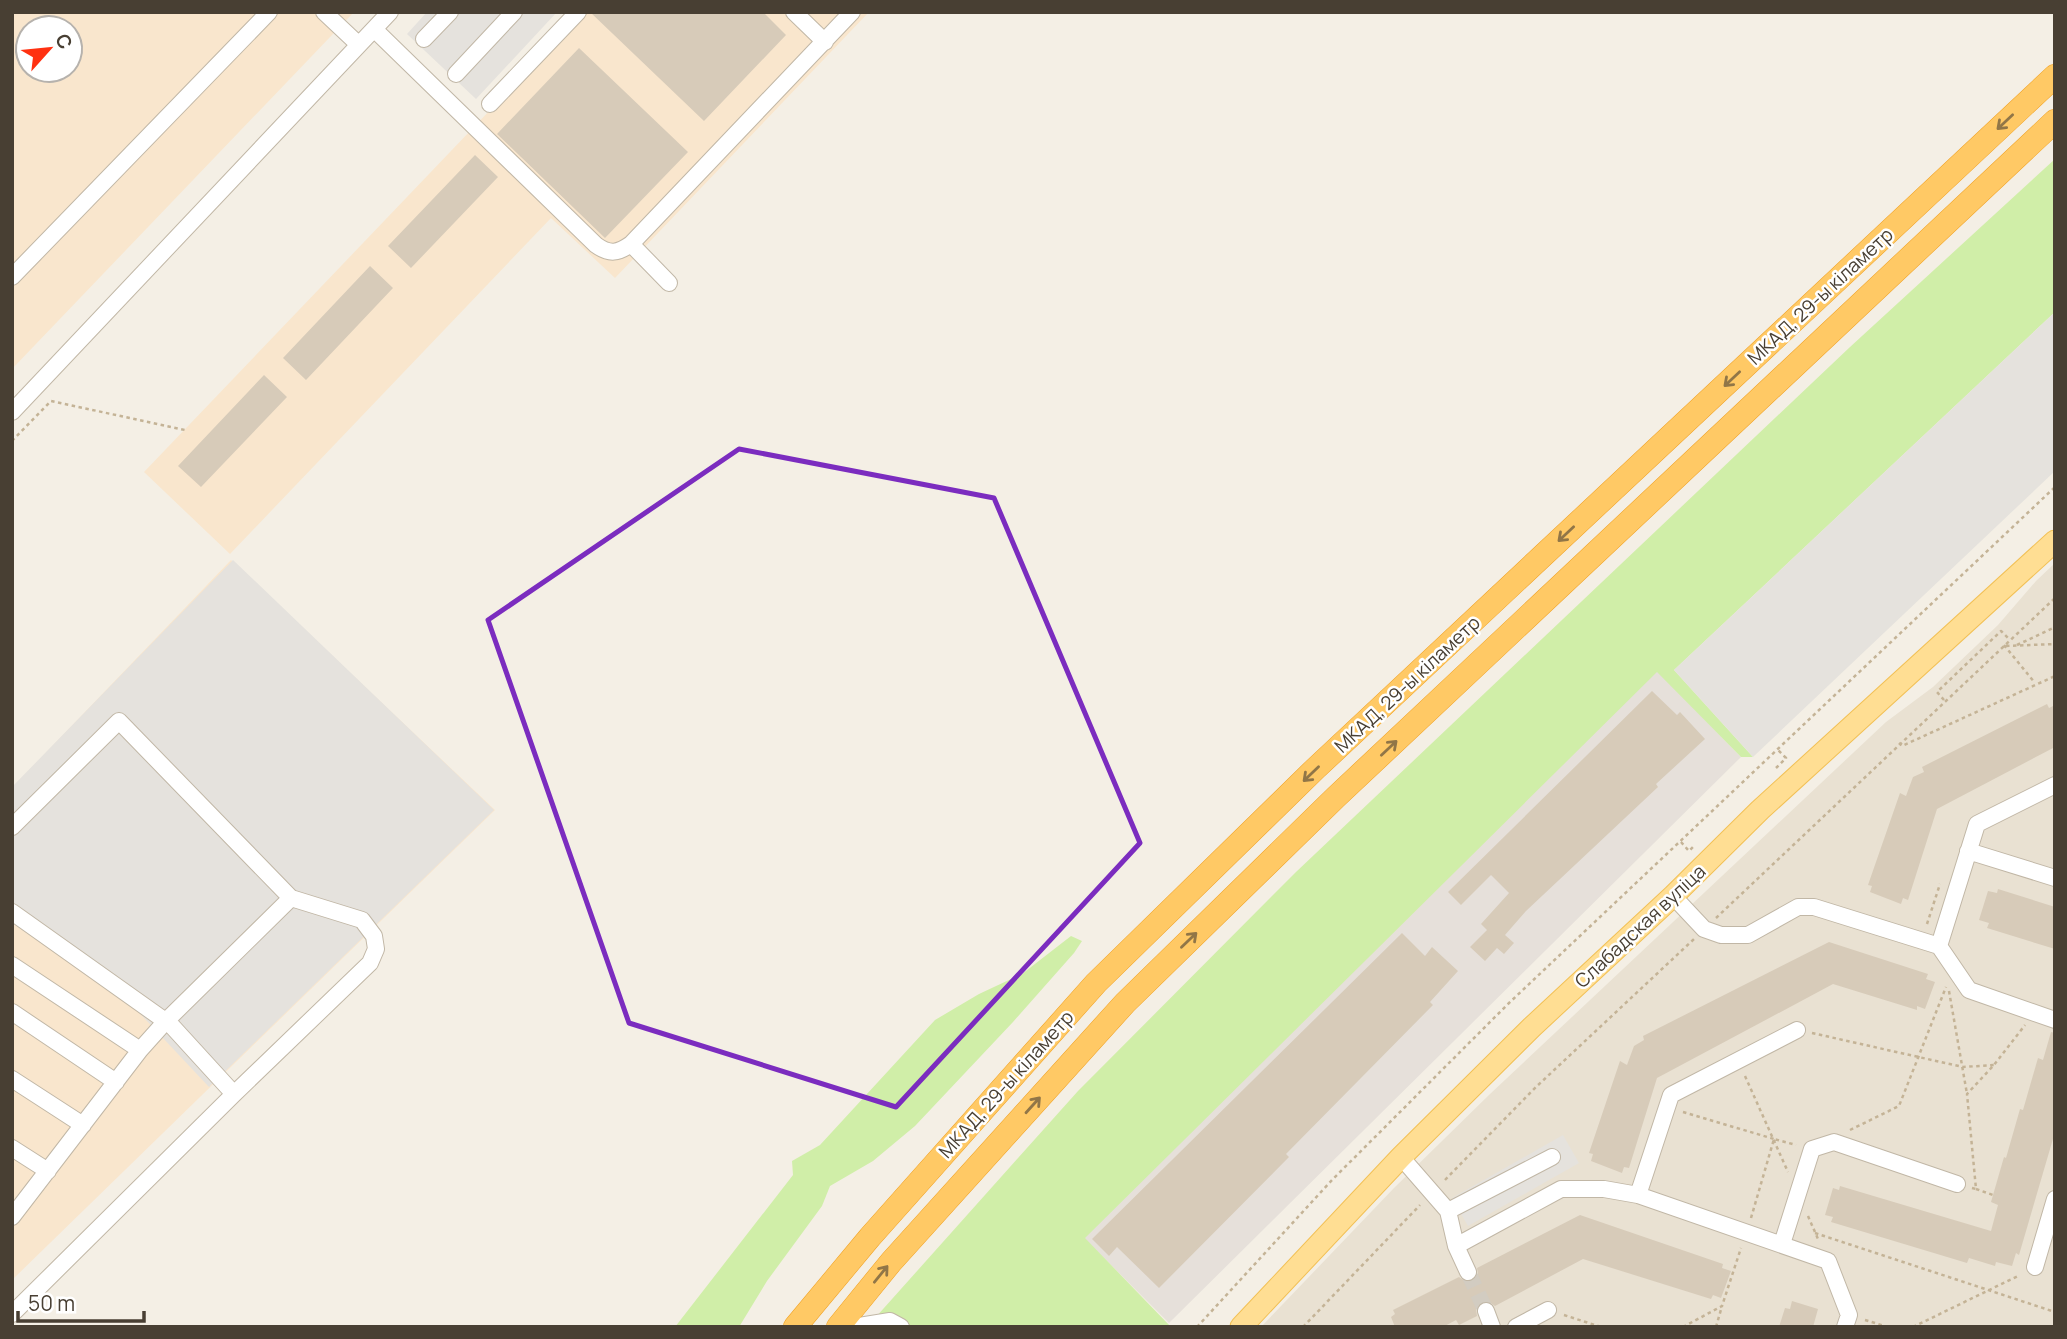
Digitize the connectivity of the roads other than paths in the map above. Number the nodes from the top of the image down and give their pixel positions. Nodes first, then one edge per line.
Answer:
1 (269, 12) edge
2 (324, 12) edge
3 (390, 12) edge
4 (450, 12) edge
5 (514, 12) edge
6 (578, 12) edge
7 (794, 12) edge
8 (852, 12) edge
9 (374, 29) junction
10 (424, 39) dead end
11 (825, 42) junction
12 (358, 44) junction
13 (456, 74) dead end
14 (2055, 76) edge
15 (490, 104) dead end
16 (2055, 121) edge
17 (631, 244) junction
18 (12, 277) edge
19 (669, 283) dead end
20 (12, 412) edge
21 (2055, 541) edge
22 (2055, 785) edge
23 (12, 827) edge
24 (1969, 850) junction
25 (2055, 878) edge
26 (1673, 896) junction
27 (291, 898) junction
28 (12, 912) edge
29 (1939, 946) junction
30 (12, 965) edge
31 (12, 1012) edge
32 (2055, 1020) edge
33 (166, 1021) junction
34 (1797, 1030) road end
35 (140, 1050) junction
36 (12, 1079) edge
37 (116, 1082) junction
38 (234, 1094) junction
39 (83, 1125) junction
40 (12, 1148) edge
41 (1401, 1157) junction
42 (1552, 1157) dead end
43 (48, 1171) junction
44 (1957, 1184) road end
45 (1638, 1195) junction
46 (2055, 1199) edge
47 (15, 1210) edge
48 (1448, 1211) junction
49 (1782, 1244) junction
50 (1456, 1246) junction
51 (2035, 1267) road end
52 (1468, 1272) tunnel mouth
53 (1548, 1310) road end
54 (1486, 1311) tunnel mouth
55 (12, 1314) edge
56 (1847, 1321) edge
57 (795, 1327) edge
58 (838, 1327) edge
59 (853, 1327) edge
60 (901, 1327) edge
61 (1241, 1327) edge
62 (1492, 1327) edge
63 (1516, 1327) edge

1 - 18 lane
2 - 12 lane
3 - 9 lane
4 - 10 lane
5 - 13 lane
6 - 15 lane
7 - 11 lane
8 - 11 lane
9 - 12 lane
9 - 17 lane
11 - 17 lane
12 - 20 lane
14 -> 57 highway, МКАД, 29-ы кіламетр
58 -> 16 highway, МКАД, 29-ы кіламетр
17 - 19 lane
21 - 26 main road, Слабадская вуліца
22 - 24 lane
23 - 27 lane
24 - 25 lane
24 - 29 lane
26 - 29 lane
26 - 41 main road, Слабадская вуліца
27 - 33 lane
27 - 38 lane
28 - 33 lane
29 - 32 lane
30 - 35 lane
31 - 37 lane
33 - 35 lane
33 - 38 lane
34 - 45 lane
35 - 37 lane
36 - 39 lane
37 - 39 lane
38 - 55 lane
39 - 43 lane
40 - 43 lane
41 - 48 lane
41 - 61 main road, Слабадская вуліца
42 - 48 lane
43 - 47 lane
44 - 49 lane
45 - 49 lane
45 - 50 lane
46 - 51 lane
48 - 50 lane
49 - 56 lane
50 - 52 lane
53 - 63 lane
54 - 62 lane
59 - 60 lane

